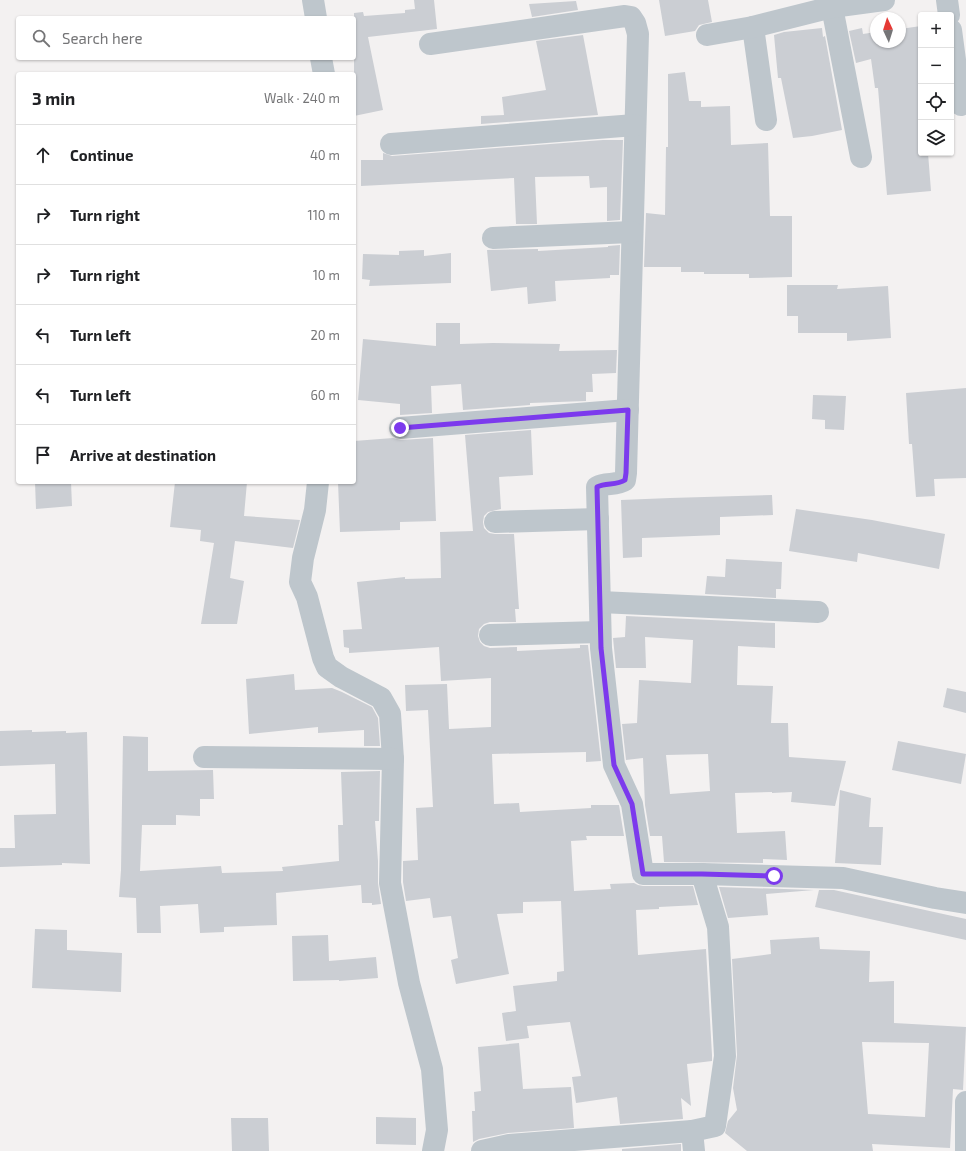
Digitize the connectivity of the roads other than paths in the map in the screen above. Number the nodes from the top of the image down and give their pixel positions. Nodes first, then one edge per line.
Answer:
1 (313, 0) edge
2 (884, 0) edge
3 (947, 0) edge
4 (832, 7) junction
5 (949, 12) edge
6 (316, 16) edge
7 (754, 27) junction
8 (707, 35) dead end
9 (430, 44) dead end
10 (953, 48) edge
11 (321, 60) edge
12 (324, 72) edge
13 (961, 105) dead end
14 (766, 120) dead end
15 (635, 125) junction
16 (391, 144) dead end
17 (861, 157) dead end
18 (632, 232) junction
19 (493, 238) dead end
20 (628, 410) junction
21 (400, 428) dead end
22 (318, 484) edge
23 (598, 519) junction
24 (495, 522) dead end
25 (600, 602) junction
26 (818, 612) dead end
27 (600, 632) junction
28 (490, 635) dead end
29 (204, 757) dead end
30 (393, 759) junction
31 (702, 874) junction
32 (966, 902) edge
33 (966, 1102) edge
34 (693, 1141) edge
35 (433, 1151) edge
36 (482, 1151) edge
37 (966, 1151) edge

1 - 6 street
2 - 4 street
3 - 5 street
4 - 7 street
4 - 17 street
7 - 8 street
7 - 14 street
9 - 15 street
10 - 13 street
11 - 12 street
15 - 16 street
15 - 18 street
18 - 19 street
18 - 20 street
20 - 21 street
20 - 23 street
22 - 30 street
23 - 24 street
23 - 25 street
25 - 26 street
25 - 27 street
27 - 28 street
27 - 31 street
29 - 30 street
30 - 35 street
31 - 32 street
31 - 34 street
33 - 37 street
34 - 36 street

